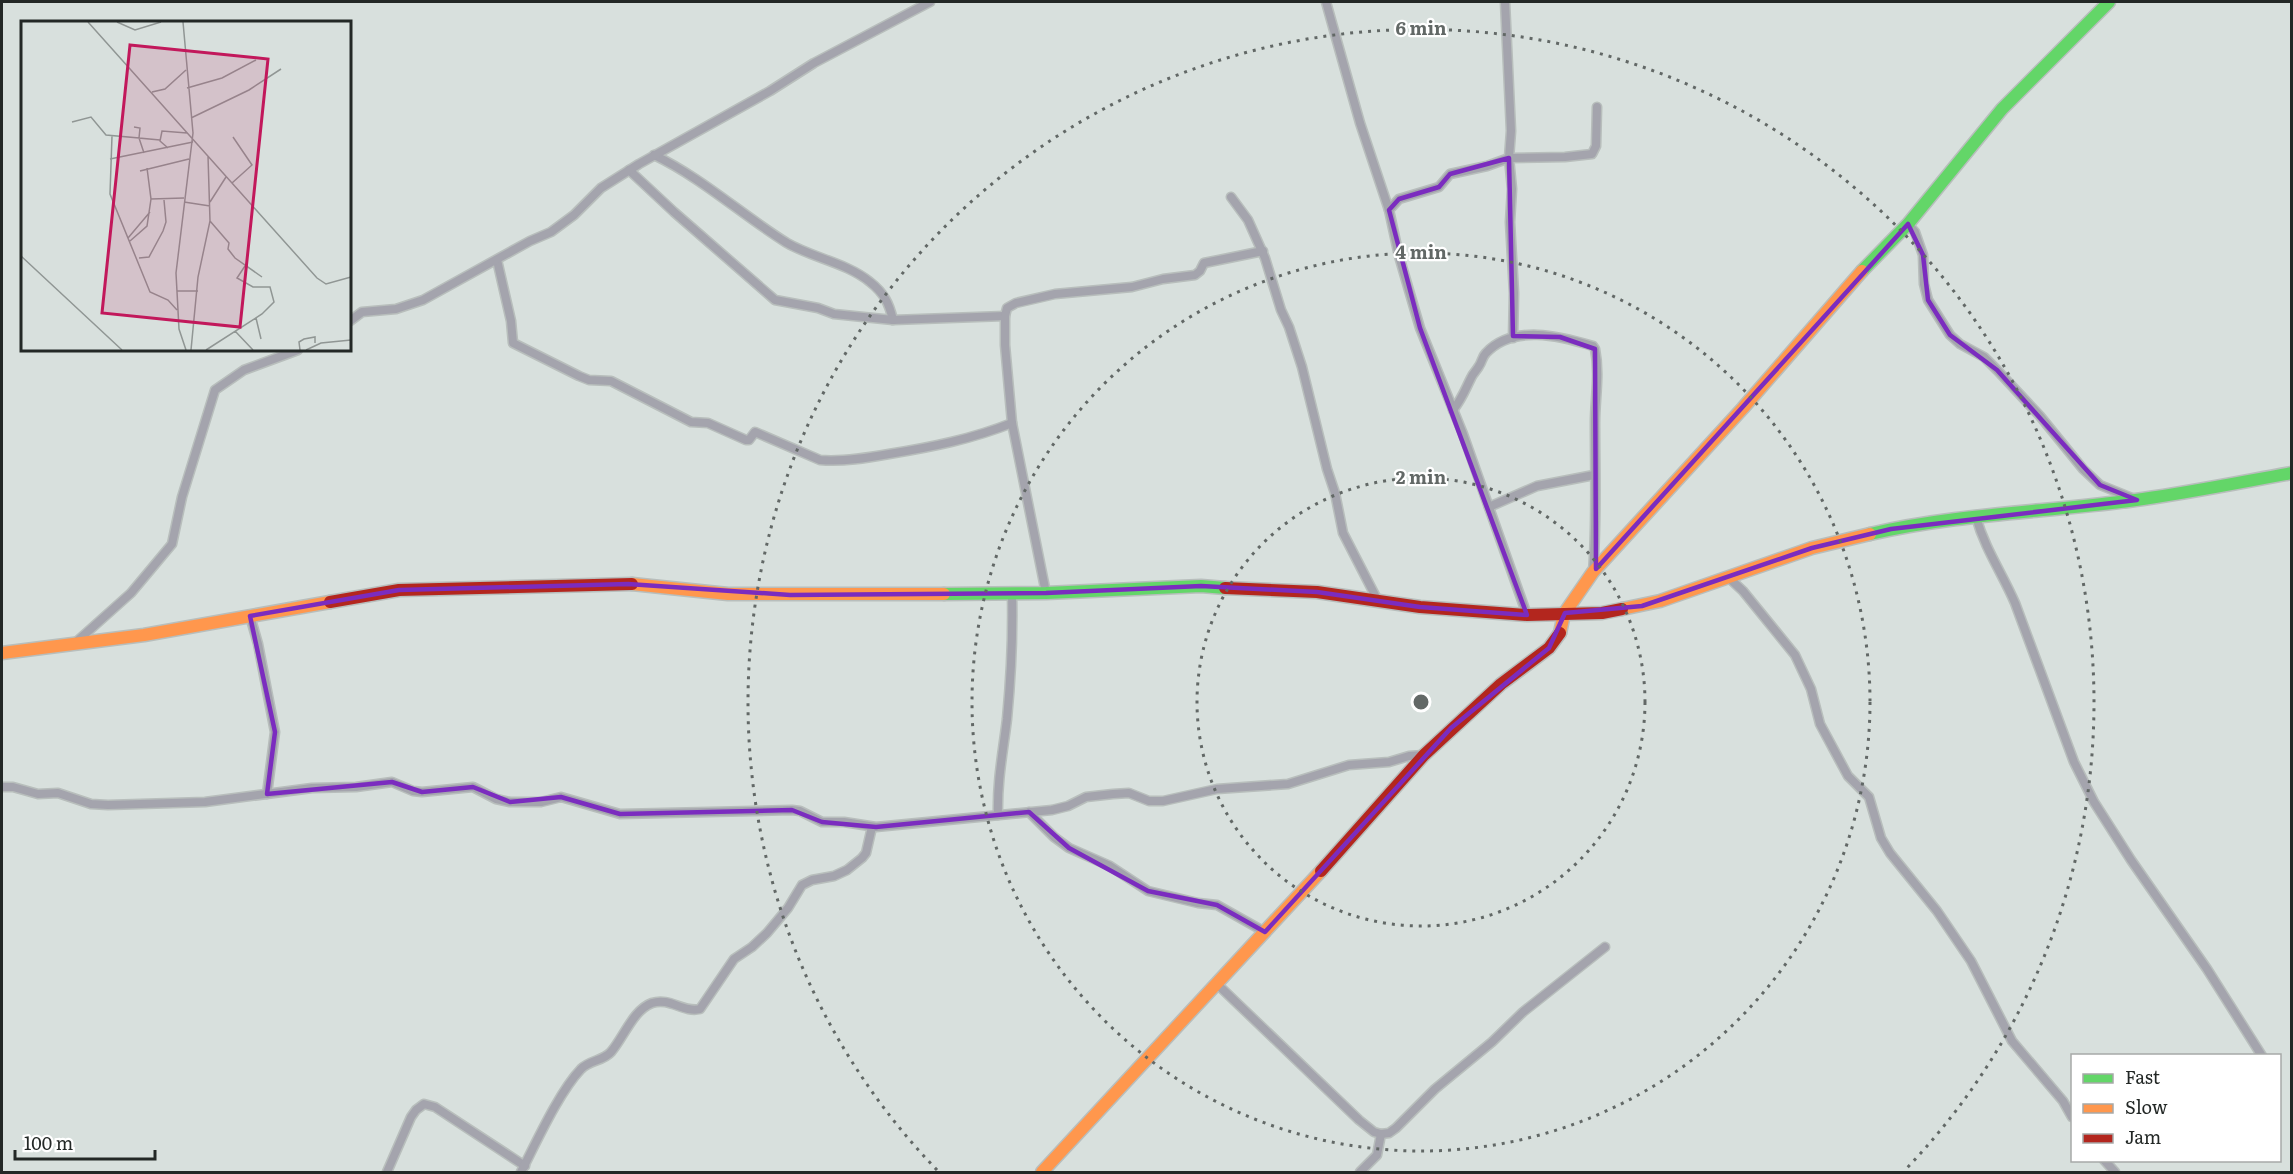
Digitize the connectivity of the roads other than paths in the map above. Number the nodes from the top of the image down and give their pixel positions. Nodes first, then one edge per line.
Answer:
1 (930, 2) edge
2 (1326, 2) edge
3 (1505, 2) edge
4 (2109, 2) edge
5 (1597, 107) dead end
6 (654, 155) junction
7 (1509, 158) junction
8 (629, 170) junction
9 (1231, 198) dead end
10 (1389, 210) junction
11 (1908, 224) junction
12 (1263, 251) junction
13 (497, 260) junction
14 (1005, 316) junction
15 (351, 320) edge
16 (893, 320) junction
17 (1513, 338) junction
18 (294, 351) edge
19 (1453, 410) junction
20 (1012, 423) junction
21 (2292, 473) edge
22 (1594, 475) junction
23 (2137, 500) junction
24 (1489, 507) junction
25 (1976, 517) junction
26 (1593, 572) junction
27 (1728, 577) junction
28 (1046, 593) junction
29 (1012, 594) junction
30 (1378, 601) junction
31 (1564, 614) junction
32 (1527, 615) junction
33 (250, 616) junction
34 (74, 644) junction
35 (2, 652) edge
36 (1424, 755) junction
37 (2, 788) edge
38 (267, 794) junction
39 (1029, 812) junction
40 (998, 815) junction
41 (872, 827) junction
42 (1265, 932) junction
43 (1605, 947) dead end
44 (1216, 983) junction
45 (2261, 1054) edge
46 (2071, 1114) edge
47 (1381, 1134) junction
48 (523, 1169) edge
49 (387, 1173) edge
50 (1042, 1173) edge
51 (1360, 1173) edge

1 - 6 street
2 - 10 street
3 - 7 street
4 - 11 street
5 - 7 street
6 - 8 street
6 - 16 street
7 - 10 street
7 - 17 street
8 - 13 street
8 - 16 street
9 - 12 street
10 - 19 street
11 - 23 street
11 - 26 street
12 - 14 street
12 - 30 street
13 - 15 street
13 - 20 street
14 - 16 street
14 - 20 street
17 - 19 street
17 - 22 street
18 - 34 street
19 - 24 street
20 - 28 street
21 - 23 street
22 - 24 street
22 - 26 street
23 - 25 street
24 - 32 street
25 - 27 street
25 - 45 street
26 - 31 street
27 - 31 street
27 - 46 street
28 - 29 street
28 - 30 street
29 - 33 street
29 - 40 street
30 - 32 street
31 - 32 street
31 - 36 street
33 - 34 street
33 - 38 street
34 - 35 street
36 - 39 street
36 - 42 street
37 - 38 street
38 - 41 street
39 - 40 street
39 - 42 street
40 - 41 street
41 - 48 street
42 - 44 street
43 - 47 street
44 - 47 street
44 - 50 street
47 - 51 street
48 - 49 street

